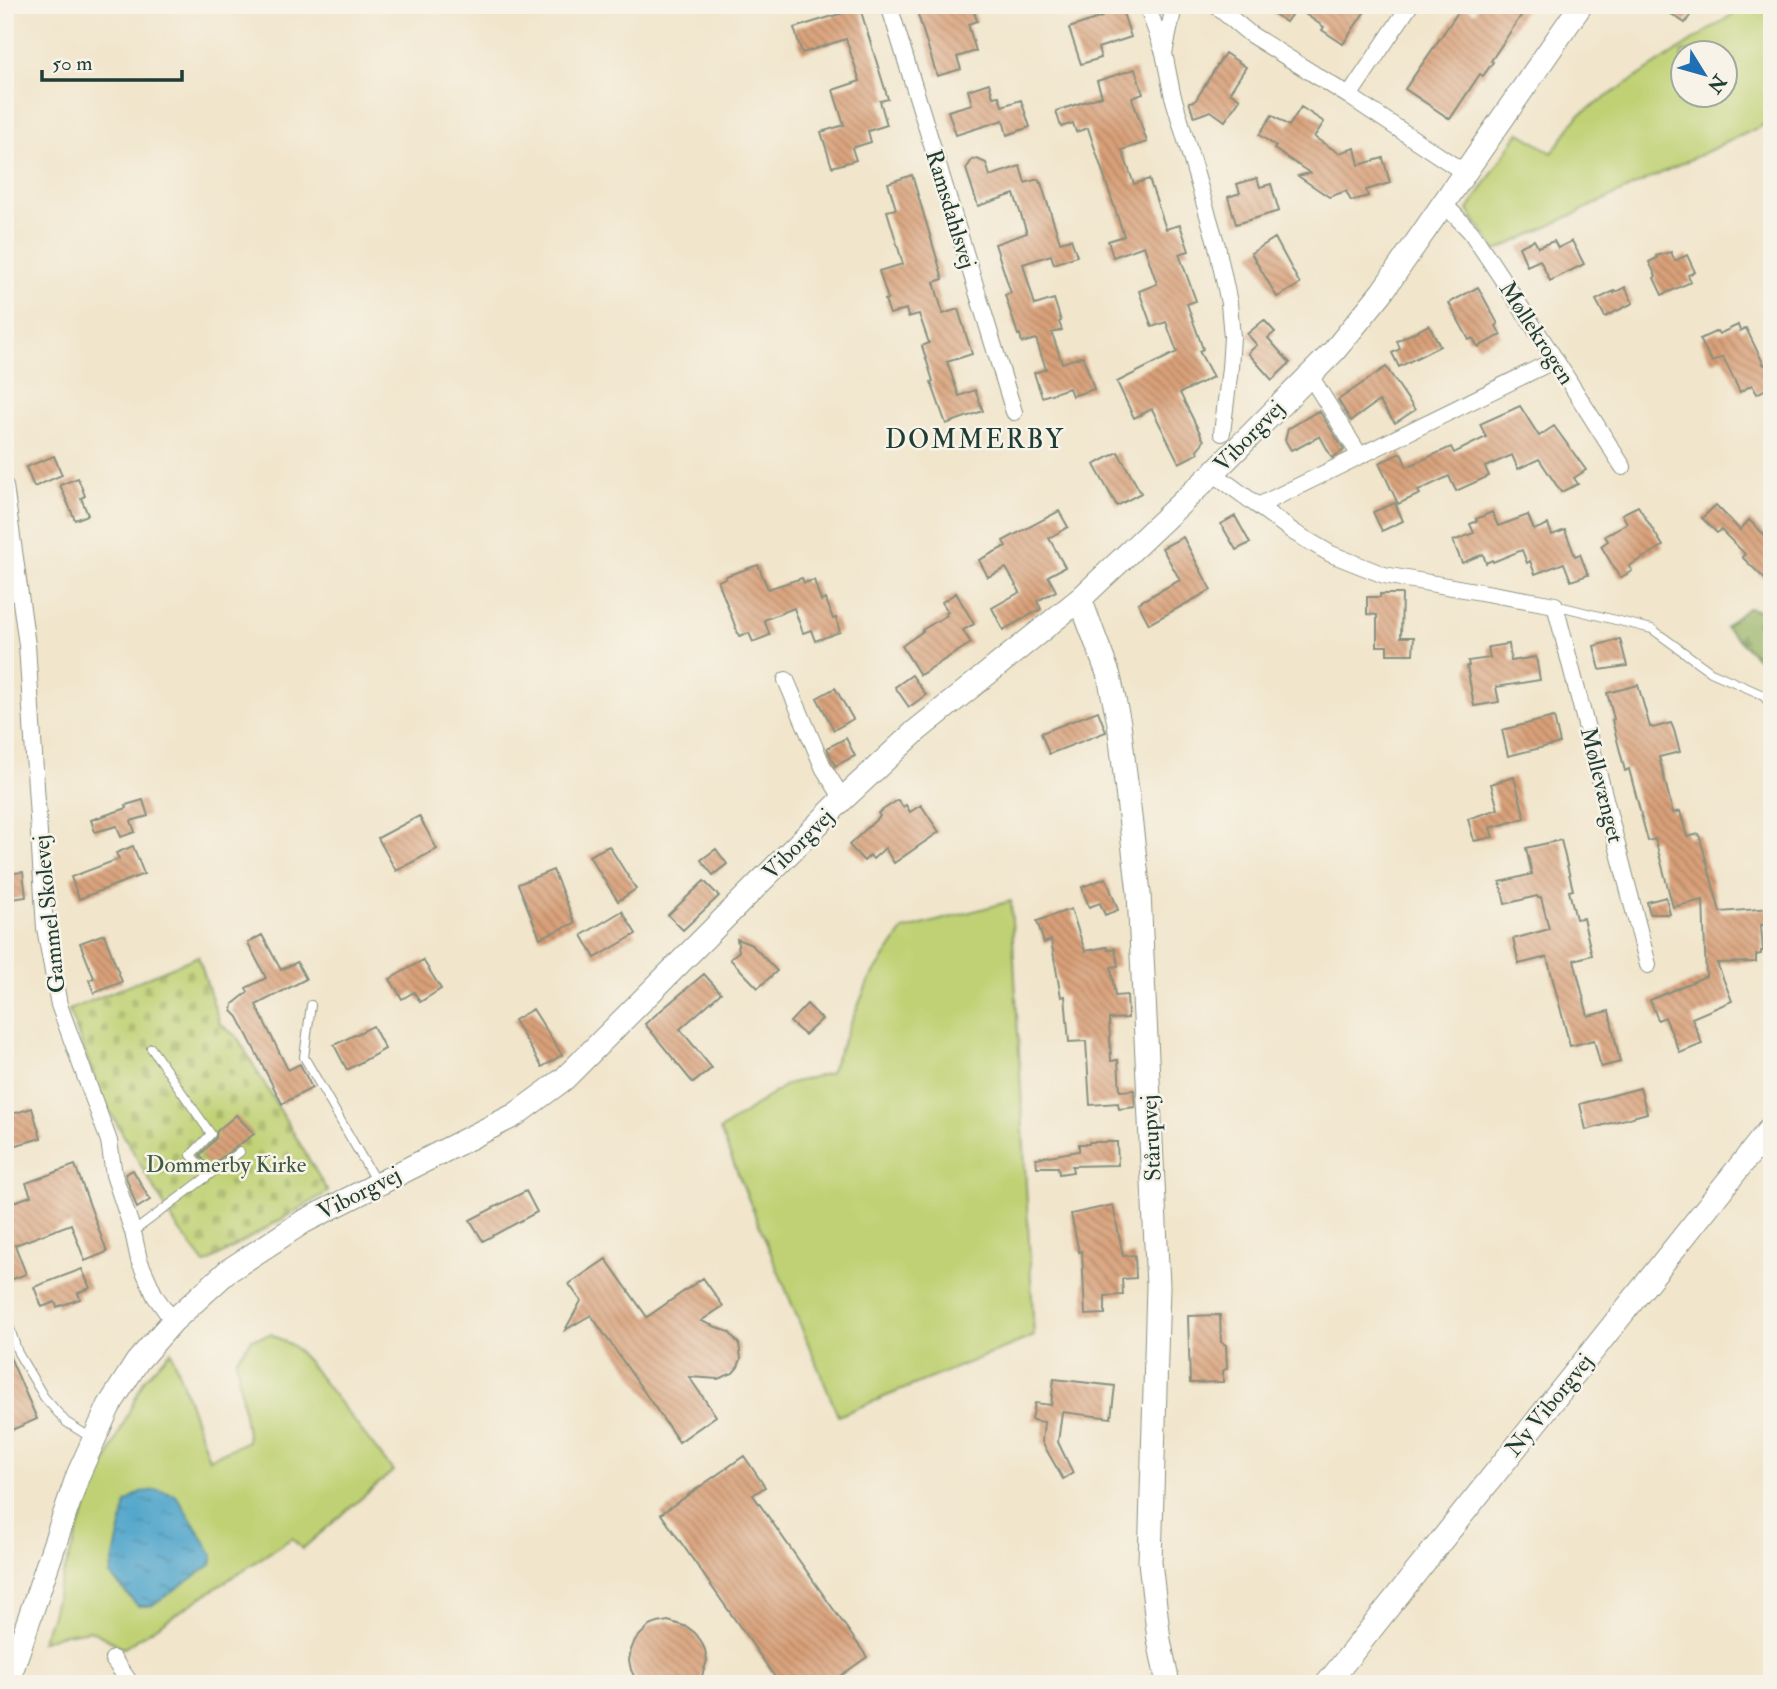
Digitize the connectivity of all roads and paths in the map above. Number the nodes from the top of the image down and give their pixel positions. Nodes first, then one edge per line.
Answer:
1 (889, 5) edge
2 (1147, 5) edge
3 (1176, 5) edge
4 (1215, 5) edge
5 (1410, 5) edge
6 (1581, 5) edge
7 (1164, 53) junction
8 (1349, 96) junction
9 (1465, 173) junction
10 (1444, 204) junction
11 (1555, 360) junction
12 (1309, 374) junction
13 (1014, 412) dead end
14 (1222, 432) dead end
15 (1360, 456) junction
16 (1623, 467) dead end
17 (1213, 473) junction
18 (5, 486) edge
19 (1258, 506) junction
20 (1080, 599) junction
21 (1555, 605) junction
22 (786, 680) dead end
23 (1772, 706) edge
24 (843, 799) junction
25 (1648, 965) dead end
26 (311, 1005) dead end
27 (151, 1048) dead end
28 (1772, 1125) edge
29 (240, 1152) dead end
30 (212, 1173) junction
31 (377, 1185) junction
32 (134, 1232) junction
33 (5, 1313) edge
34 (173, 1321) junction
35 (94, 1440) junction
36 (113, 1659) dead end
37 (7, 1684) edge
38 (131, 1684) edge
39 (1168, 1684) edge
40 (1327, 1684) edge

1 - 13 street, Ramsdahlsvej
2 - 7 street
3 - 7 street
4 - 8 street
5 - 8 street
6 - 9 street, Viborgvej
7 - 14 street
8 - 9 street
9 - 10 street, Viborgvej
10 - 11 street, Møllekrogen
10 - 12 street, Viborgvej
11 - 15 street
11 - 16 street, Møllekrogen
12 - 15 street
12 - 17 street, Viborgvej
15 - 19 street
17 - 19 street
17 - 20 street, Viborgvej
18 - 32 street, Gammel Skolevej
19 - 21 street
20 - 24 street, Viborgvej
20 - 39 street, Stårupvej
21 - 23 lane
21 - 25 street, Møllevænget
22 - 24 street, Viborgvej
24 - 31 street, Viborgvej
26 - 31 lane
27 - 30 lane
28 - 40 street, Ny Viborgvej
29 - 30 lane
30 - 32 lane
31 - 34 street, Viborgvej
32 - 34 street, Gammel Skolevej
33 - 35 lane
34 - 35 street, Viborgvej
35 - 37 street, Viborgvej
36 - 38 street

